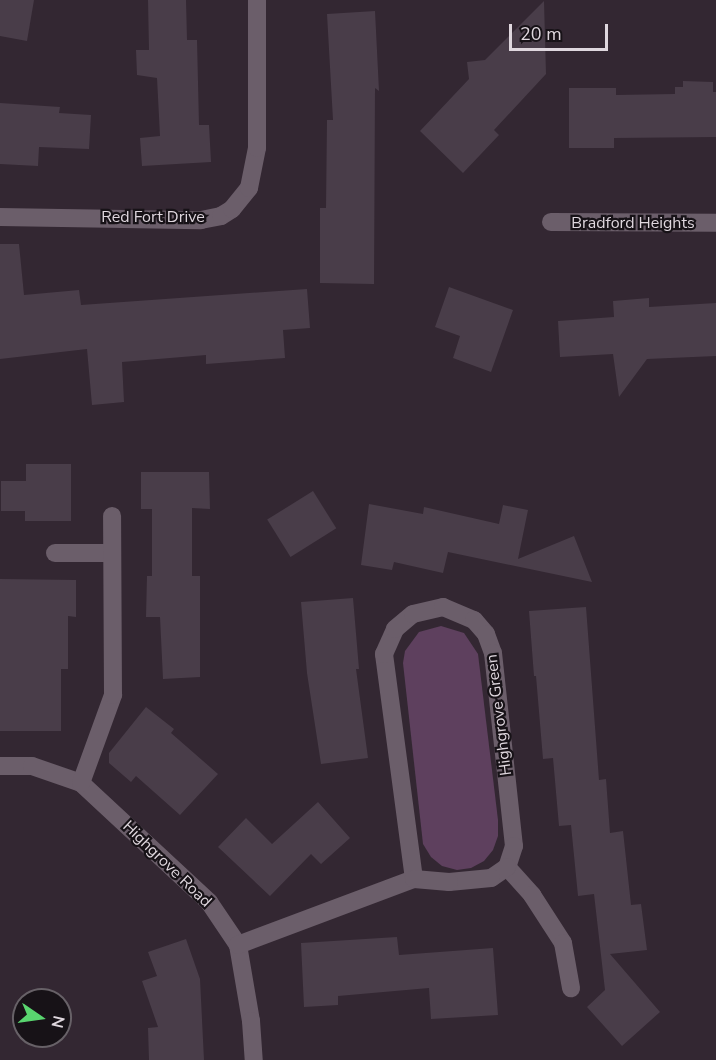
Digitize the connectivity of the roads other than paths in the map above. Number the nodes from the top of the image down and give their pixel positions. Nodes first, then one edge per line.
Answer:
1 (257, 0) edge
2 (0, 217) edge
3 (551, 222) dead end
4 (716, 223) edge
5 (112, 516) dead end
6 (55, 553) dead end
7 (112, 553) junction
8 (0, 766) edge
9 (81, 783) junction
10 (507, 867) junction
11 (414, 879) junction
12 (238, 945) junction
13 (571, 988) dead end
14 (254, 1060) edge

1 - 2 street, Red Fort Drive
3 - 4 street, Bradford Heights
5 - 7 street
6 - 7 street
7 - 9 street
8 - 9 street, Highgrove Road
9 - 12 street, Highgrove Road
10 - 11 street
10 - 11 street, Highgrove Green
10 - 13 street
11 - 12 street
12 - 14 street, Highgrove Road

